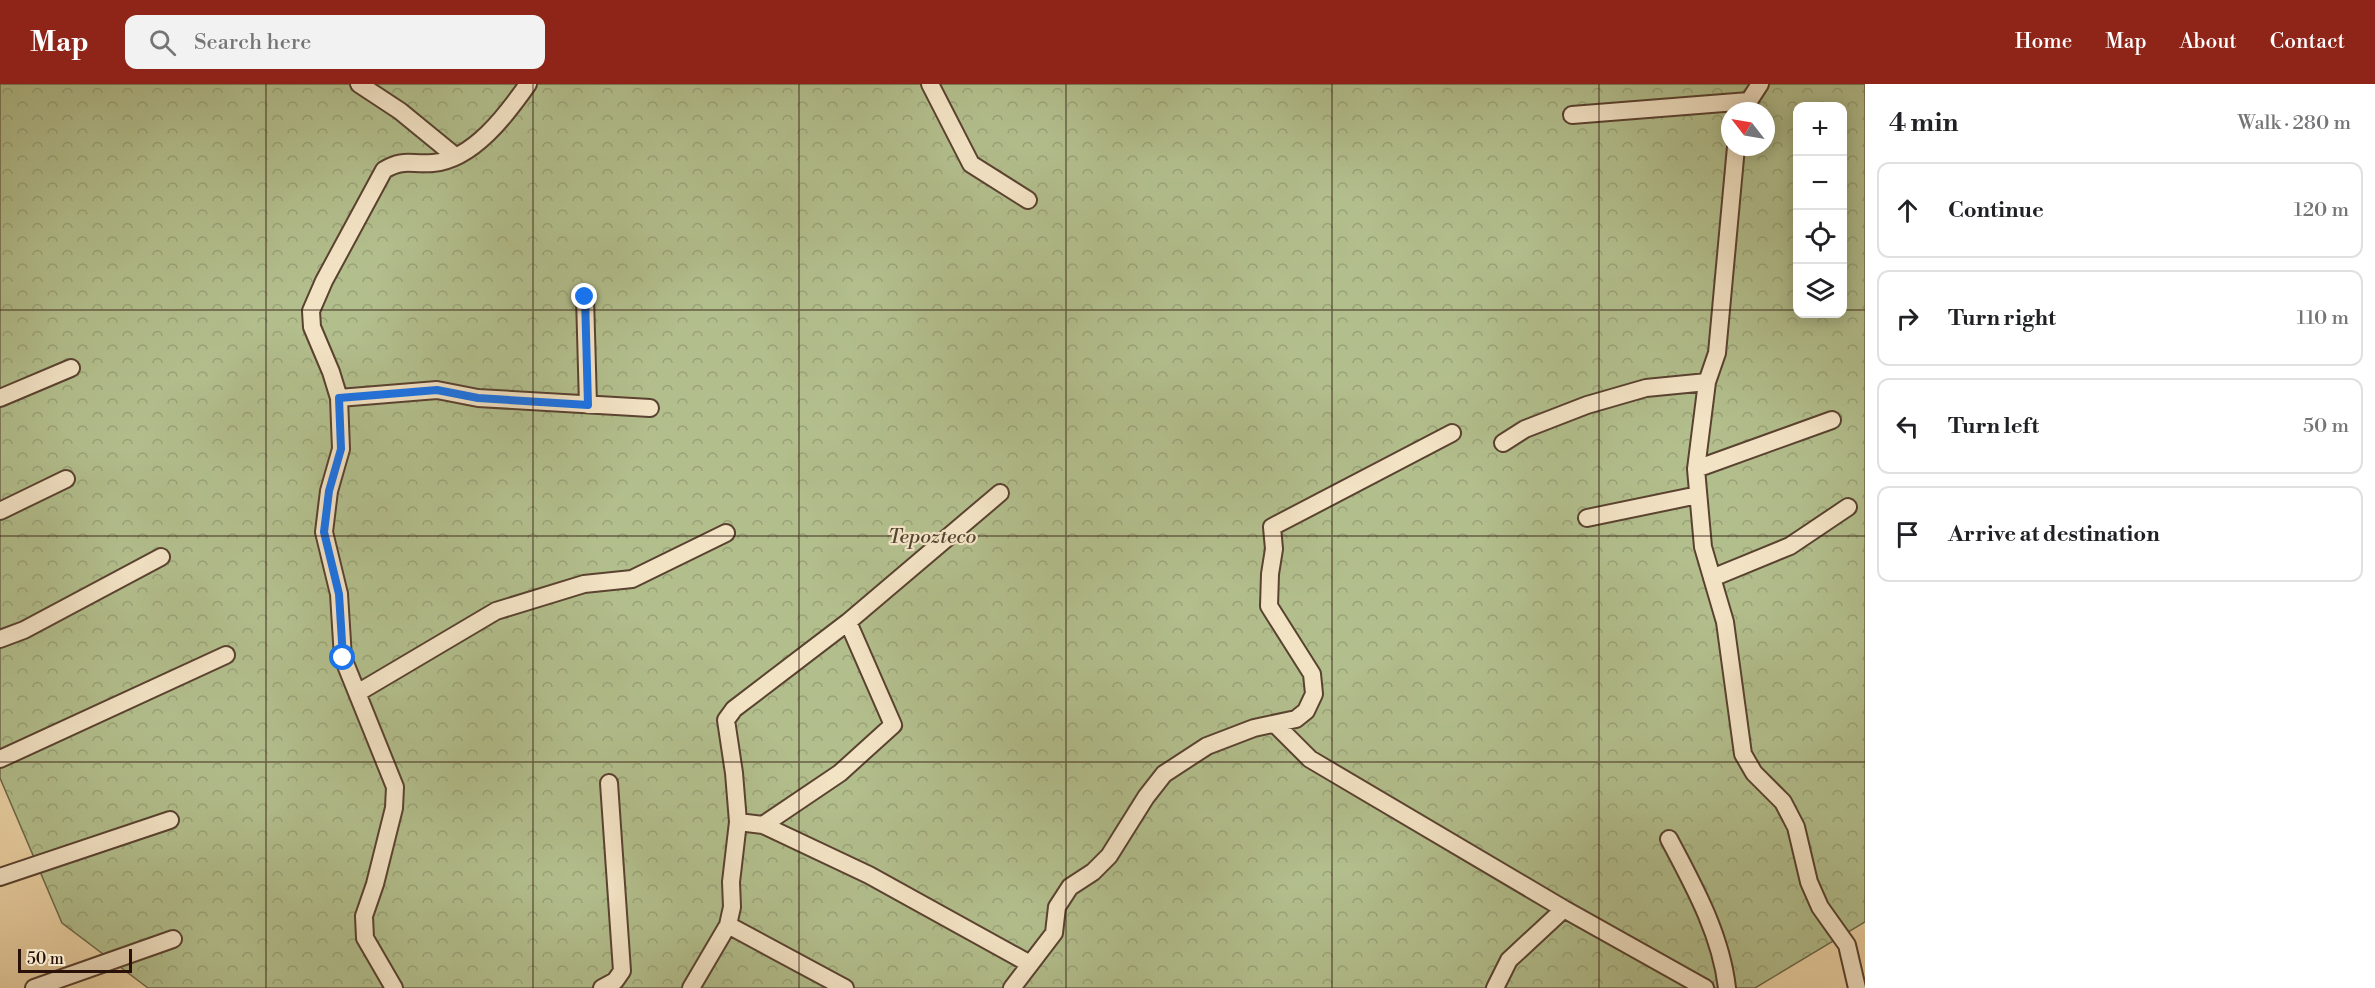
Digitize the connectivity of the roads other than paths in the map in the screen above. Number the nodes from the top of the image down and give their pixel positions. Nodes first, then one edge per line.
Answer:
1 (359, 84) edge
2 (528, 84) edge
3 (930, 84) edge
4 (1760, 84) edge
5 (1750, 102) edge
6 (1721, 107) edge
7 (1572, 115) dead end
8 (455, 156) junction
9 (1733, 156) edge
10 (1028, 200) dead end
11 (585, 297) dead end
12 (71, 368) dead end
13 (1707, 382) junction
14 (339, 398) junction
15 (0, 399) edge
16 (588, 405) junction
17 (650, 408) dead end
18 (1832, 420) dead end
19 (1452, 433) dead end
20 (1503, 444) dead end
21 (1696, 469) junction
22 (66, 479) dead end
23 (1000, 493) dead end
24 (1698, 495) junction
25 (1848, 507) dead end
26 (0, 511) edge
27 (1587, 518) dead end
28 (726, 533) dead end
29 (161, 557) dead end
30 (1712, 578) junction
31 (848, 622) junction
32 (0, 639) edge
33 (226, 655) dead end
34 (359, 693) junction
35 (1276, 725) junction
36 (0, 759) edge
37 (609, 783) dead end
38 (170, 820) dead end
39 (738, 822) junction
40 (763, 825) junction
41 (1669, 839) dead end
42 (0, 878) edge
43 (1564, 909) junction
44 (728, 925) junction
45 (172, 939) dead end
46 (1030, 964) junction
47 (34, 988) edge
48 (394, 988) edge
49 (602, 988) edge
50 (691, 988) edge
51 (845, 988) edge
52 (1012, 988) edge
53 (1495, 988) edge
54 (1705, 988) edge
55 (1726, 988) edge
56 (1857, 988) edge

1 - 8 street
2 - 8 street
3 - 10 street
4 - 5 street
6 - 7 street
8 - 14 street
9 - 13 street
11 - 16 street
12 - 15 street
13 - 20 street
13 - 21 street
14 - 16 street
14 - 34 street
16 - 17 street
18 - 21 street
19 - 35 street
21 - 24 street
22 - 26 street
23 - 31 street
24 - 27 street
24 - 30 street
25 - 30 street
28 - 34 street
29 - 32 street
30 - 56 street
31 - 39 street
31 - 40 street
33 - 36 street
34 - 48 street
35 - 43 street
35 - 46 street
37 - 49 street
38 - 42 street
39 - 40 street
39 - 44 street
40 - 46 street
41 - 55 street
43 - 53 street
43 - 54 street
44 - 50 street
44 - 51 street
45 - 47 street
46 - 52 street

